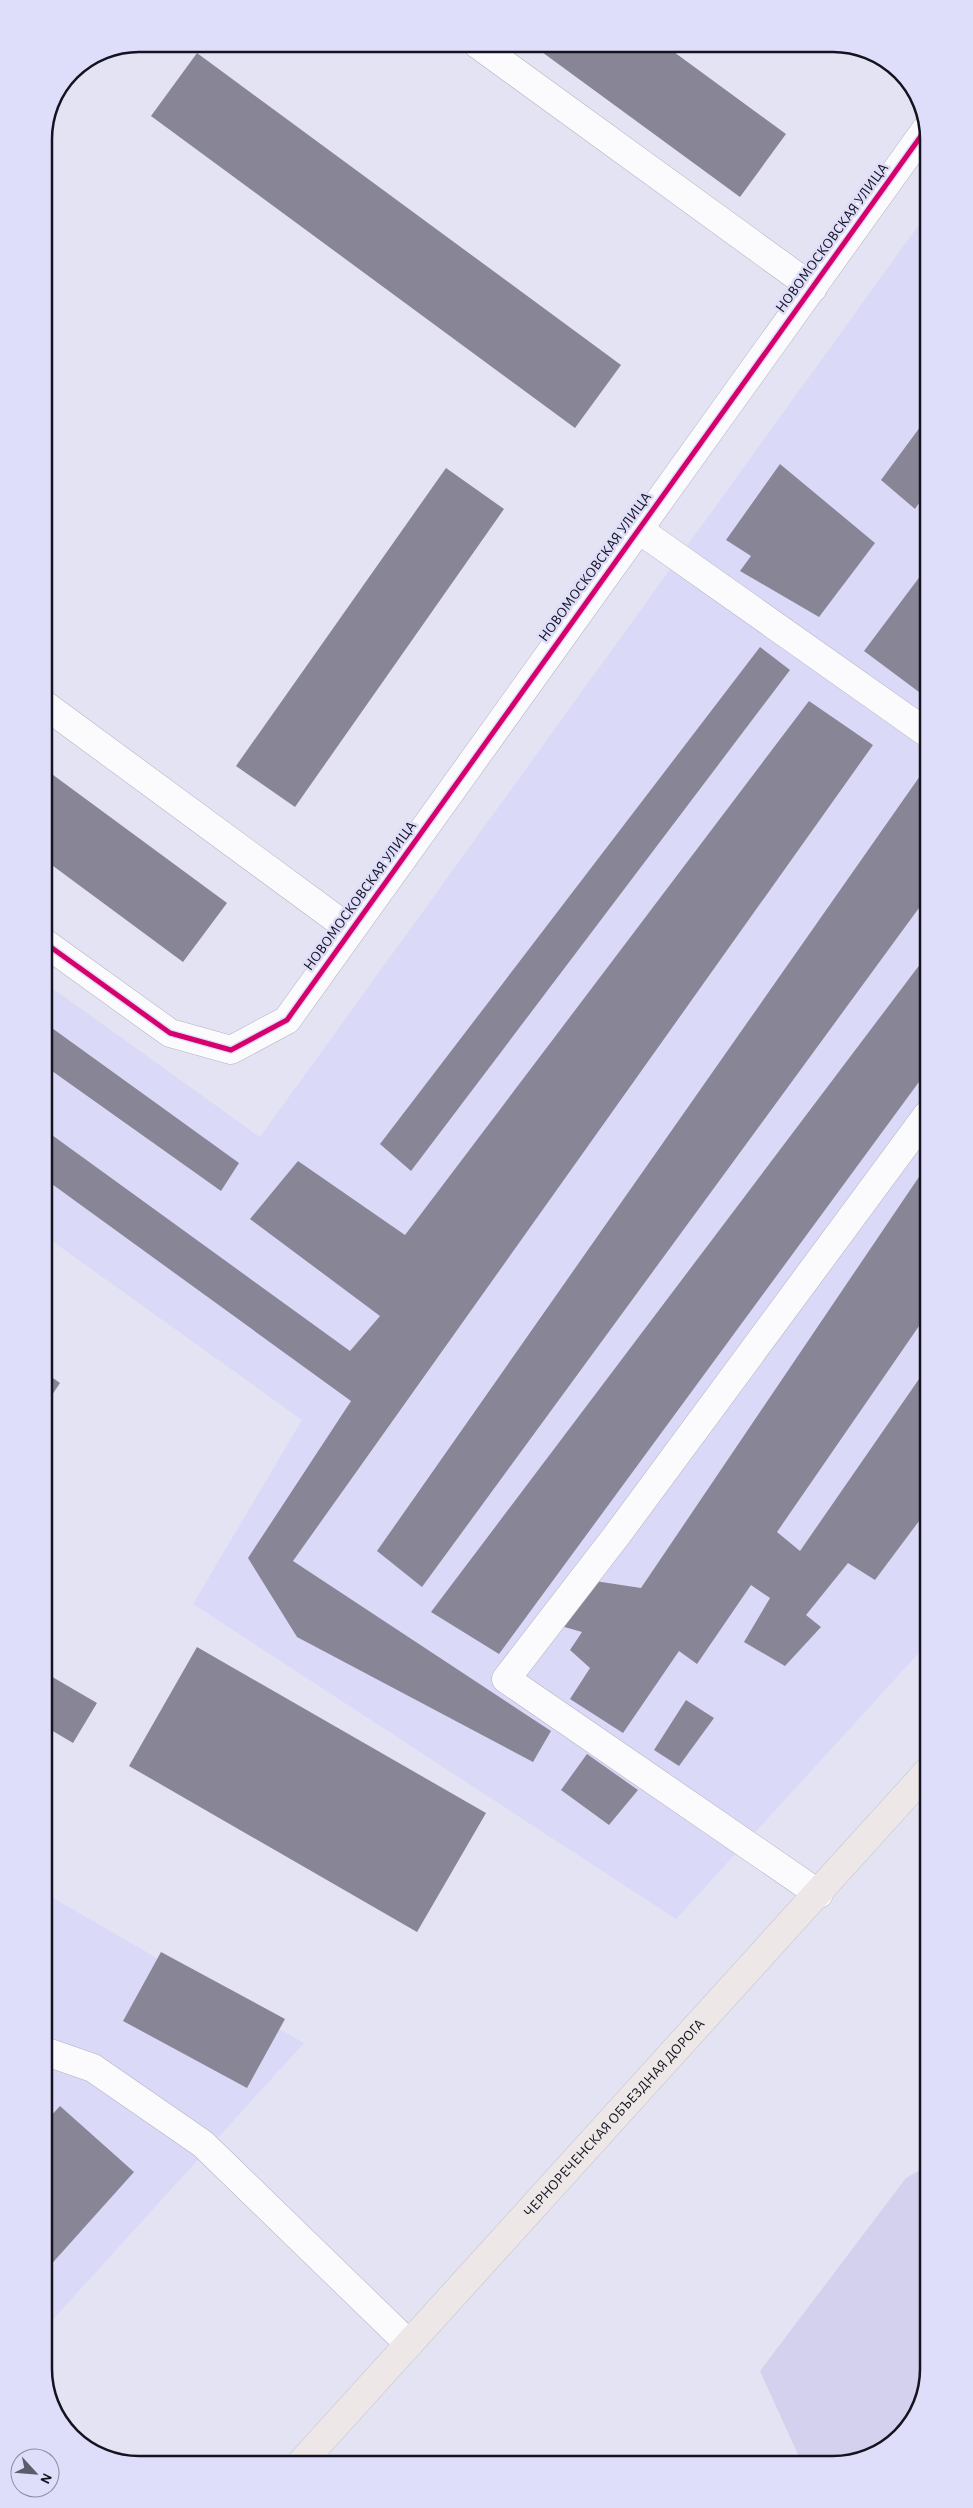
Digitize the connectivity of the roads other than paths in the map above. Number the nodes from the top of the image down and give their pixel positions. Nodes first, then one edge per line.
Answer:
1 (489, 52) edge
2 (921, 136) edge
3 (812, 288) junction
4 (638, 530) junction
5 (53, 711) edge
6 (921, 728) edge
7 (351, 930) junction
8 (53, 948) edge
9 (921, 1123) edge
10 (921, 1779) edge
11 (819, 1894) junction
12 (52, 2054) edge
13 (409, 2344) junction
14 (308, 2455) edge

1 - 3 street
2 - 3 street, НОВОМОСКОВСКАЯ УЛИЦА
3 - 4 street, НОВОМОСКОВСКАЯ УЛИЦА
4 - 6 street
4 - 7 street, НОВОМОСКОВСКАЯ УЛИЦА
5 - 7 street
7 - 8 street, НОВОМОСКОВСКАЯ УЛИЦА
9 - 11 street
10 - 11 main road, ЧЕРНОРЕЧЕНСКАЯ ОБЪЕЗДНАЯ ДОРОГА
11 - 13 main road, ЧЕРНОРЕЧЕНСКАЯ ОБЪЕЗДНАЯ ДОРОГА
12 - 13 street
13 - 14 main road, ЧЕРНОРЕЧЕНСКАЯ ОБЪЕЗДНАЯ ДОРОГА

